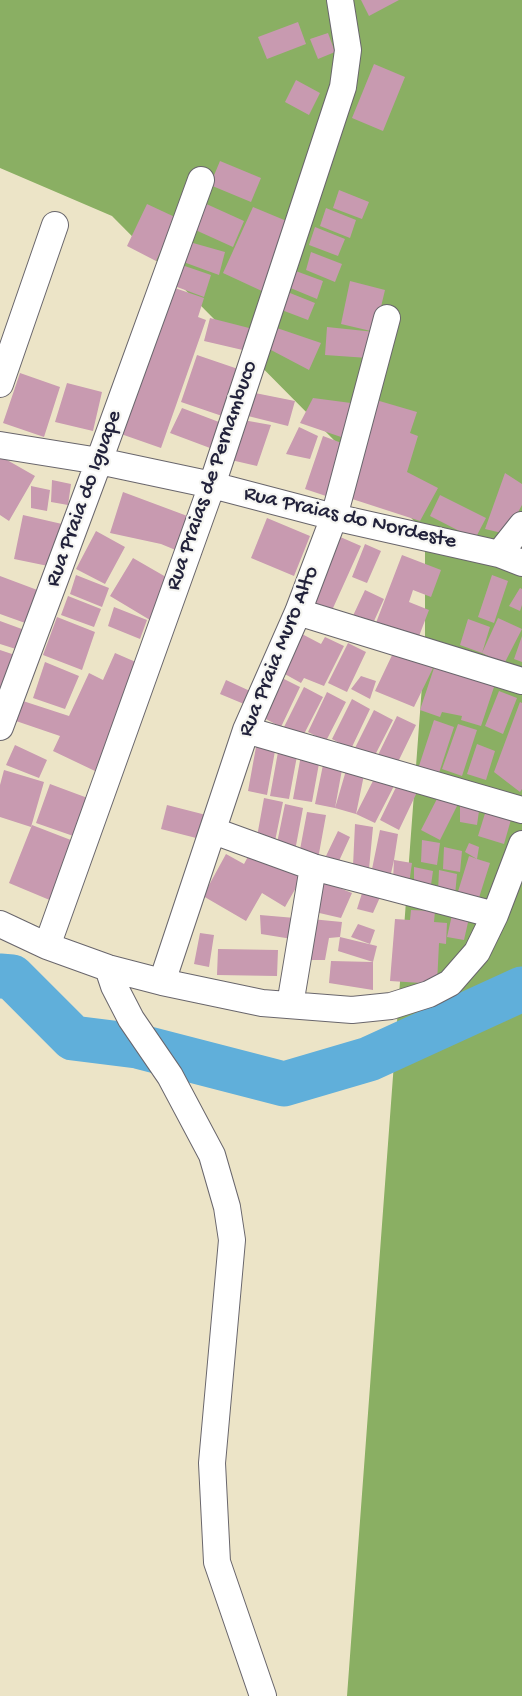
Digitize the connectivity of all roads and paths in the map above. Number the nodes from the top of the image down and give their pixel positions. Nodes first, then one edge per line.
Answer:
1 (340, 0) edge
2 (201, 180) dead end
3 (55, 225) dead end
4 (387, 318) dead end
5 (0, 384) edge
6 (0, 445) edge
7 (99, 461) junction
8 (212, 485) junction
9 (334, 517) junction
10 (522, 525) edge
11 (511, 558) edge
12 (298, 612) junction
13 (522, 681) edge
14 (0, 727) edge
15 (246, 730) junction
16 (522, 810) edge
17 (214, 831) junction
18 (522, 844) edge
19 (314, 867) junction
20 (495, 915) junction
21 (0, 924) edge
22 (47, 946) junction
23 (108, 968) junction
24 (162, 982) junction
25 (290, 1005) junction
26 (263, 1696) edge

1 - 8 street, Rua Praias de Pernambuco
2 - 7 street, Rua Praia do Iguape
3 - 5 street
4 - 9 street, Rua Praia Muro Alto
6 - 7 street, Rua Praias do Nordeste
7 - 8 street, Rua Praias do Nordeste
7 - 14 street, Rua Praia do Iguape
8 - 9 street, Rua Praias do Nordeste
8 - 22 street, Rua Praias de Pernambuco
9 - 11 street, Rua Praias do Nordeste
9 - 12 street, Rua Praia Muro Alto
10 - 11 street
12 - 13 street
12 - 15 street, Rua Praia Muro Alto
15 - 16 street
15 - 17 street, Rua Praia Muro Alto
17 - 19 street
17 - 24 street, Rua Praia Muro Alto
18 - 20 street
19 - 20 street
19 - 25 street
20 - 25 street
21 - 22 street
22 - 23 street
23 - 24 street
23 - 26 street
24 - 25 street

